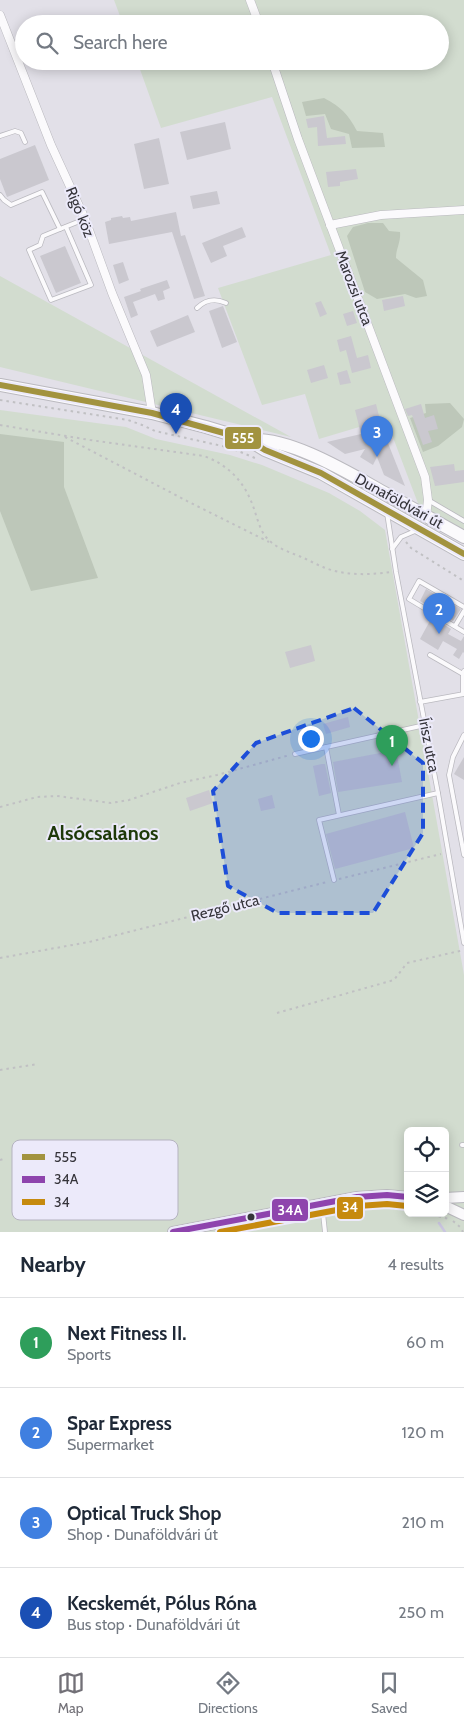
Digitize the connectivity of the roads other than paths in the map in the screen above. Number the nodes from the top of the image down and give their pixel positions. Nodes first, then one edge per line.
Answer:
1 (250, 0) edge
2 (0, 15) edge
3 (256, 15) edge
4 (15, 52) edge
5 (22, 70) edge
6 (275, 70) edge
7 (0, 136) edge
8 (25, 142) dead end
9 (0, 195) edge
10 (464, 210) edge
11 (85, 219) junction
12 (330, 225) junction
13 (66, 227) junction
14 (60, 230) junction
15 (226, 303) dead end
16 (197, 308) dead end
17 (0, 385) edge
18 (152, 413) junction
19 (249, 440) junction
20 (428, 500) junction
21 (387, 511) junction
22 (426, 516) junction
23 (464, 522) edge
24 (423, 531) junction
25 (464, 537) edge
26 (392, 549) junction
27 (461, 552) edge
28 (464, 563) edge
29 (464, 607) edge
30 (464, 611) edge
31 (455, 626) junction
32 (464, 632) edge
33 (430, 655) dead end
34 (463, 673) edge
35 (463, 694) edge
36 (420, 702) junction
37 (425, 725) junction
38 (464, 735) edge
39 (326, 747) junction
40 (295, 754) road end
41 (438, 793) junction
42 (339, 815) junction
43 (464, 855) edge
44 (334, 880) road end
45 (464, 941) edge
46 (404, 1197) edge
47 (449, 1198) edge
48 (464, 1198) edge
49 (322, 1204) junction
50 (449, 1208) edge
51 (464, 1215) edge
52 (173, 1232) edge
53 (325, 1232) edge

1 - 3 street
2 - 4 street, Rigó köz
5 - 11 street, Rigó köz
6 - 12 street, Marozsi utca
7 - 8 lane
9 - 14 lane
10 - 12 street
11 - 13 lane
11 - 18 street, Rigó köz
12 - 20 street, Marozsi utca
13 - 14 lane
13 - 14 lane
15 - 16 lane
17 - 18 main road, Dunaföldvári út
18 - 19 main road, Dunaföldvári út
19 - 21 main road, Dunaföldvári út
19 - 22 main road, Dunaföldvári út
20 - 22 street, Marozsi utca
20 - 23 lane
21 - 24 main road, Dunaföldvári út
21 - 26 lane, Írisz utca
22 - 25 main road, Dunaföldvári út
22 - 27 main road
24 - 26 lane
24 - 27 main road, Dunaföldvári út
24 - 28 main road
26 - 36 lane, Írisz utca
29 - 31 lane
30 - 31 lane
31 - 32 lane
33 - 34 lane
34 - 35 lane
35 - 36 lane
36 - 37 lane, Írisz utca
37 - 39 lane
37 - 41 lane, Írisz utca
38 - 43 lane
39 - 40 lane
39 - 42 lane
41 - 42 lane
41 - 45 lane, Írisz utca
42 - 44 lane
46 - 49 street
47 - 48 street
49 - 52 street
49 - 53 lane
50 - 51 street

